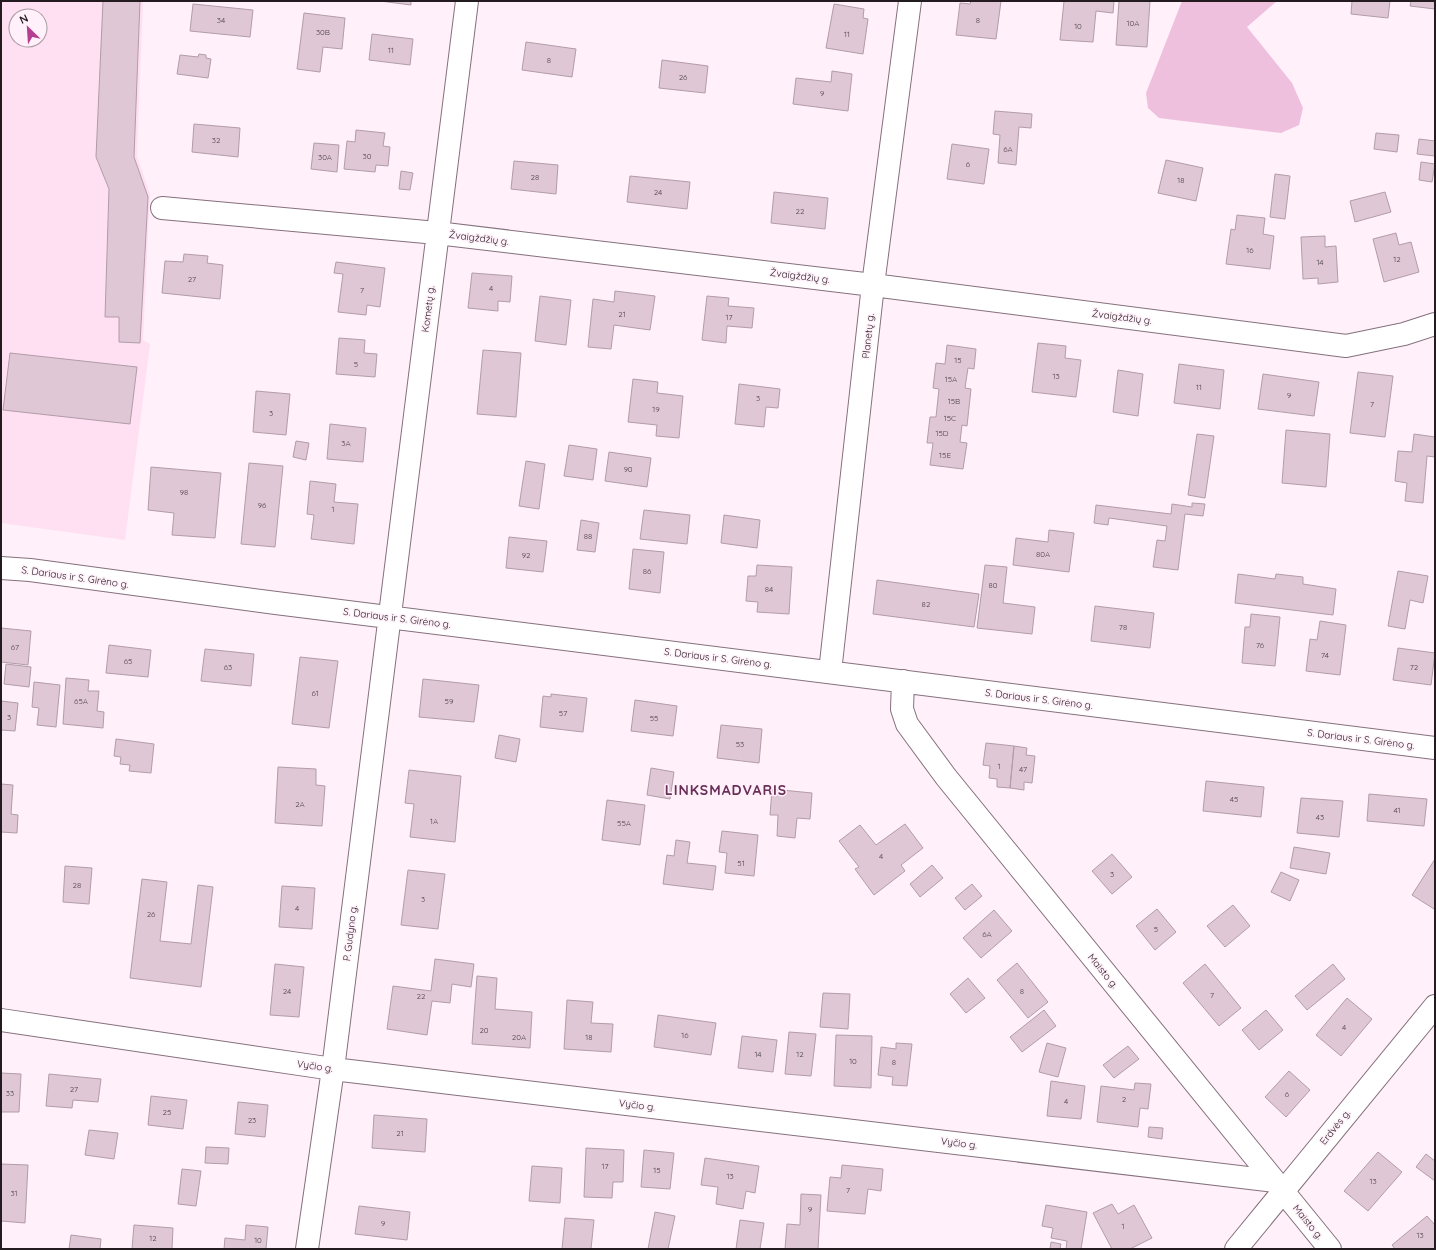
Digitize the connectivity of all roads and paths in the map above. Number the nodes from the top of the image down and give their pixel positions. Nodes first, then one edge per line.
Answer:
1 (467, 1) edge
2 (910, 1) edge
3 (162, 208) dead end
4 (437, 233) junction
5 (873, 284) junction
6 (1435, 324) edge
7 (1, 568) edge
8 (389, 616) junction
9 (830, 672) junction
10 (903, 681) junction
11 (1435, 748) edge
12 (1435, 1006) edge
13 (1, 1020) edge
14 (333, 1069) junction
15 (1278, 1186) junction
16 (307, 1249) edge
17 (1236, 1249) edge
18 (1330, 1249) edge

1 - 4 street, Kometų g.
2 - 5 street, Planetų g.
3 - 4 street, Žvaigždžių g.
4 - 5 street, Žvaigždžių g.
4 - 8 street, Kometų g.
5 - 6 street, Žvaigždžių g.
5 - 9 street, Planetų g.
7 - 8 street, S. Dariaus ir S. Girėno g.
8 - 9 street, S. Dariaus ir S. Girėno g.
8 - 14 street, P. Gudyno g.
9 - 10 street, S. Dariaus ir S. Girėno g.
10 - 11 street, S. Dariaus ir S. Girėno g.
10 - 15 street, Maisto g.
12 - 15 street, Erdvės g.
13 - 14 street, Vyčio g.
14 - 15 street, Vyčio g.
14 - 16 street, P. Gudyno g.
15 - 17 street, Erdvės g.
15 - 18 street, Maisto g.

